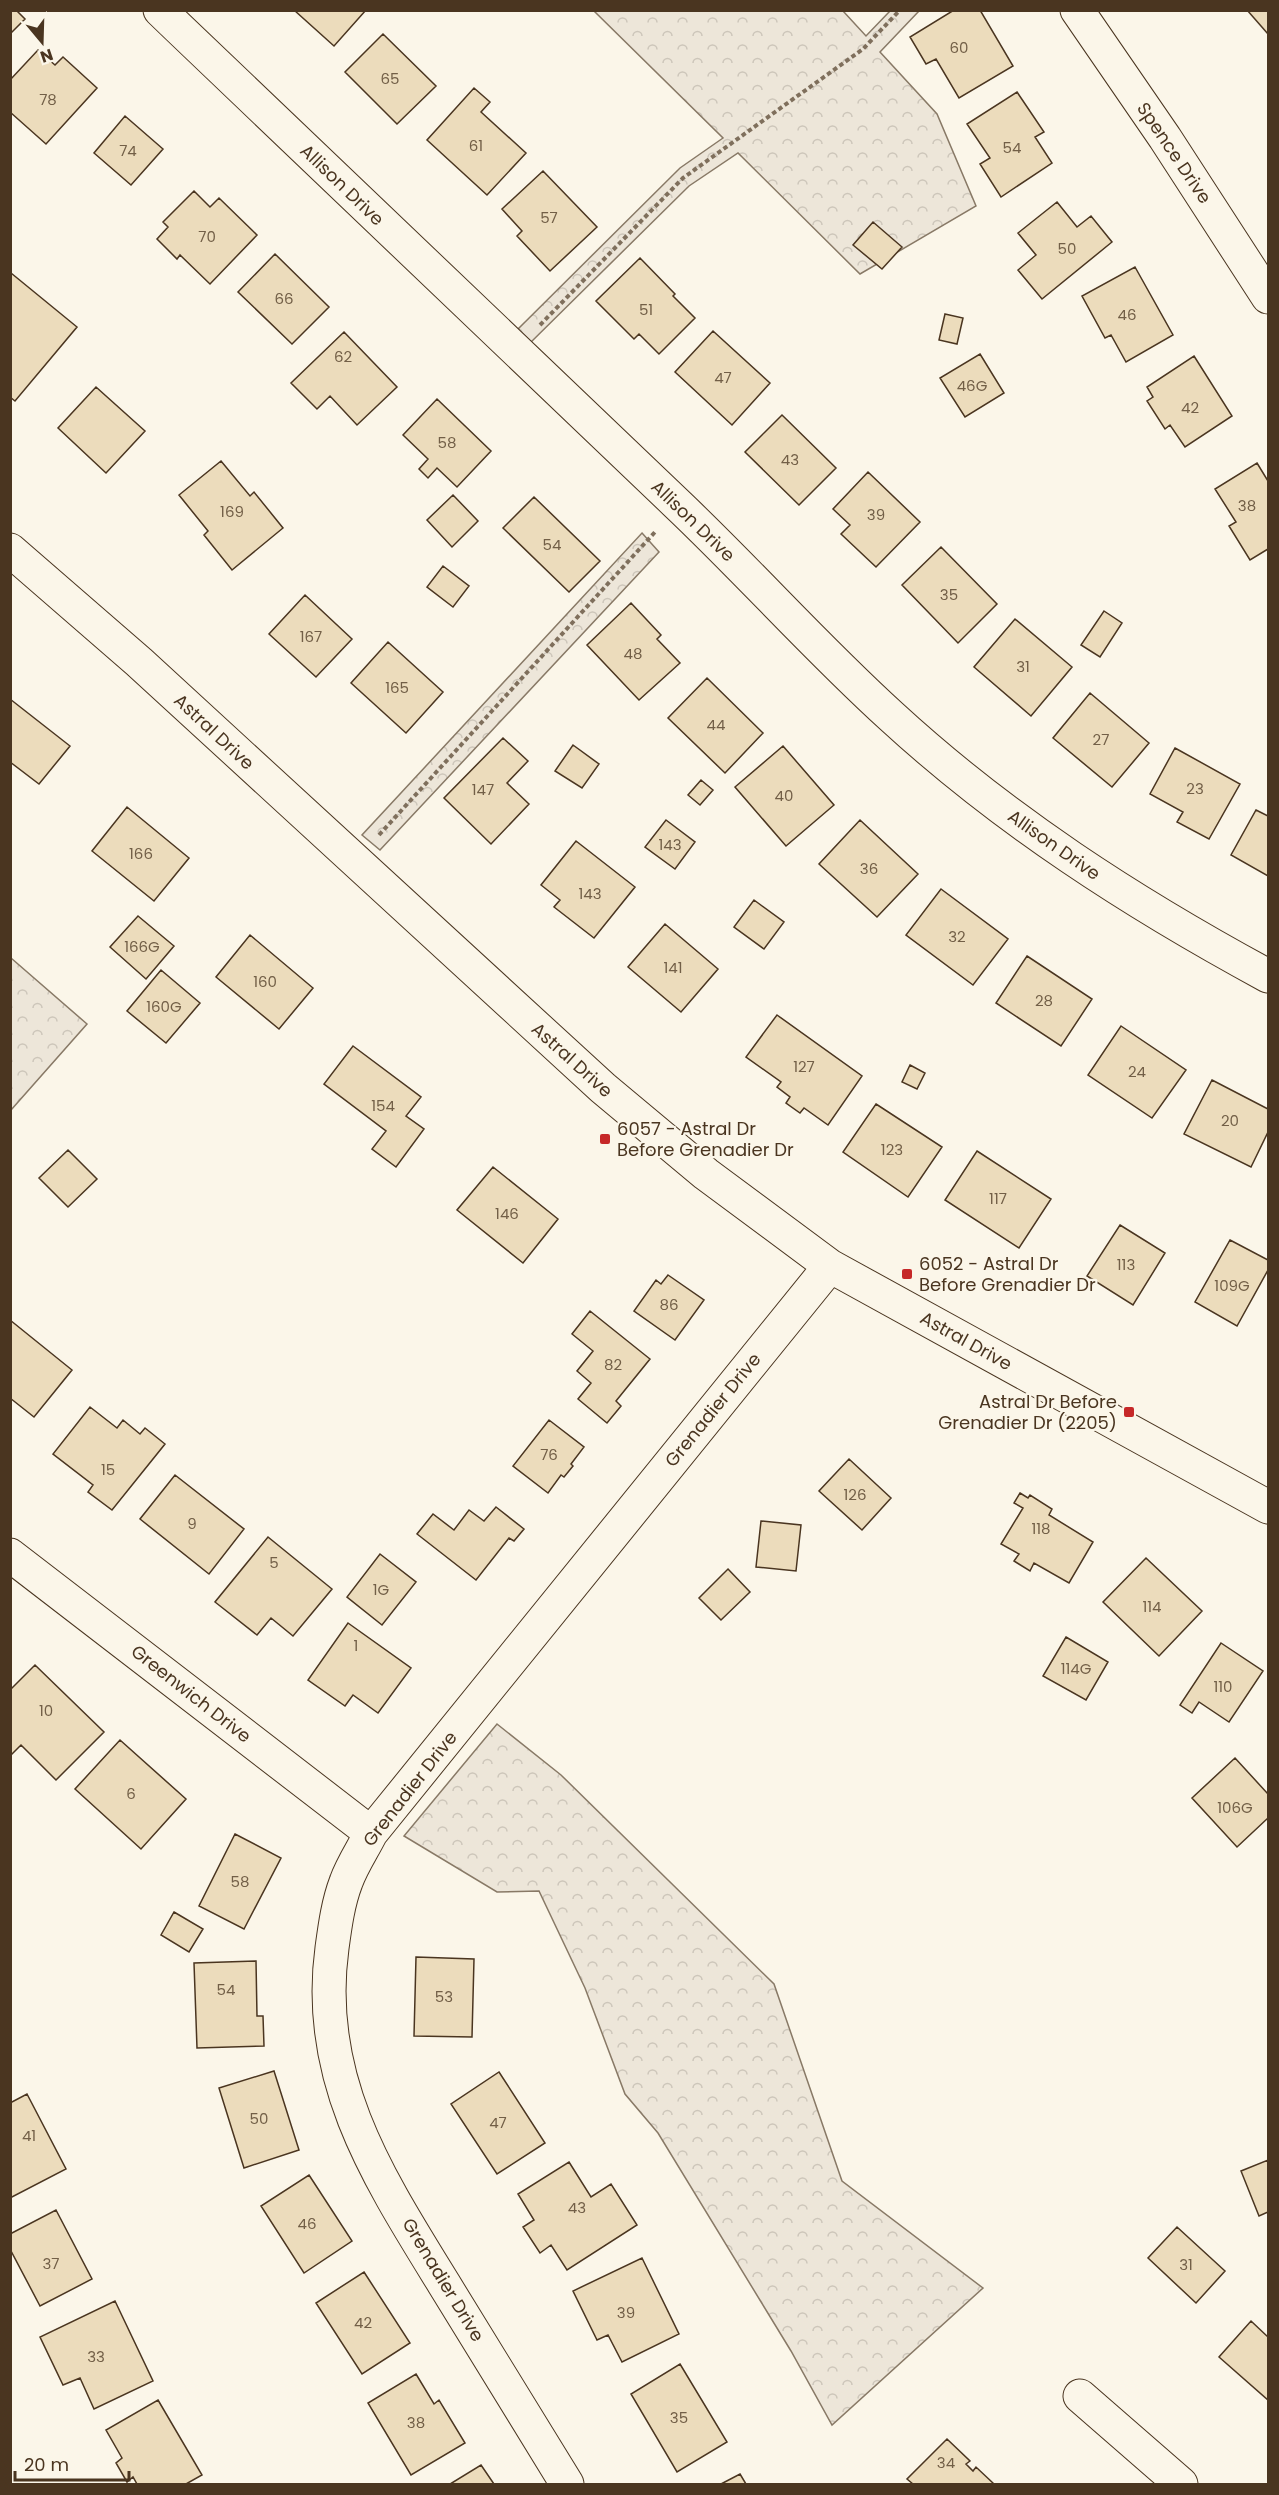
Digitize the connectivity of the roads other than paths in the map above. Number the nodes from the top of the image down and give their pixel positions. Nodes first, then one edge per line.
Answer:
1 (160, 10) edge
2 (1077, 10) edge
3 (1269, 297) edge
4 (10, 550) edge
5 (1269, 976) edge
6 (830, 1266) junction
7 (1269, 1507) edge
8 (10, 1555) edge
9 (371, 1833) junction
10 (1080, 2396) dead end
11 (567, 2484) edge
12 (1181, 2484) edge

1 - 5 street, Allison Drive
2 - 3 street, Spence Drive
4 - 6 street, Astral Drive
6 - 7 street, Astral Drive
6 - 9 street, Grenadier Drive
8 - 9 street, Greenwich Drive
9 - 11 street, Grenadier Drive
10 - 12 street

